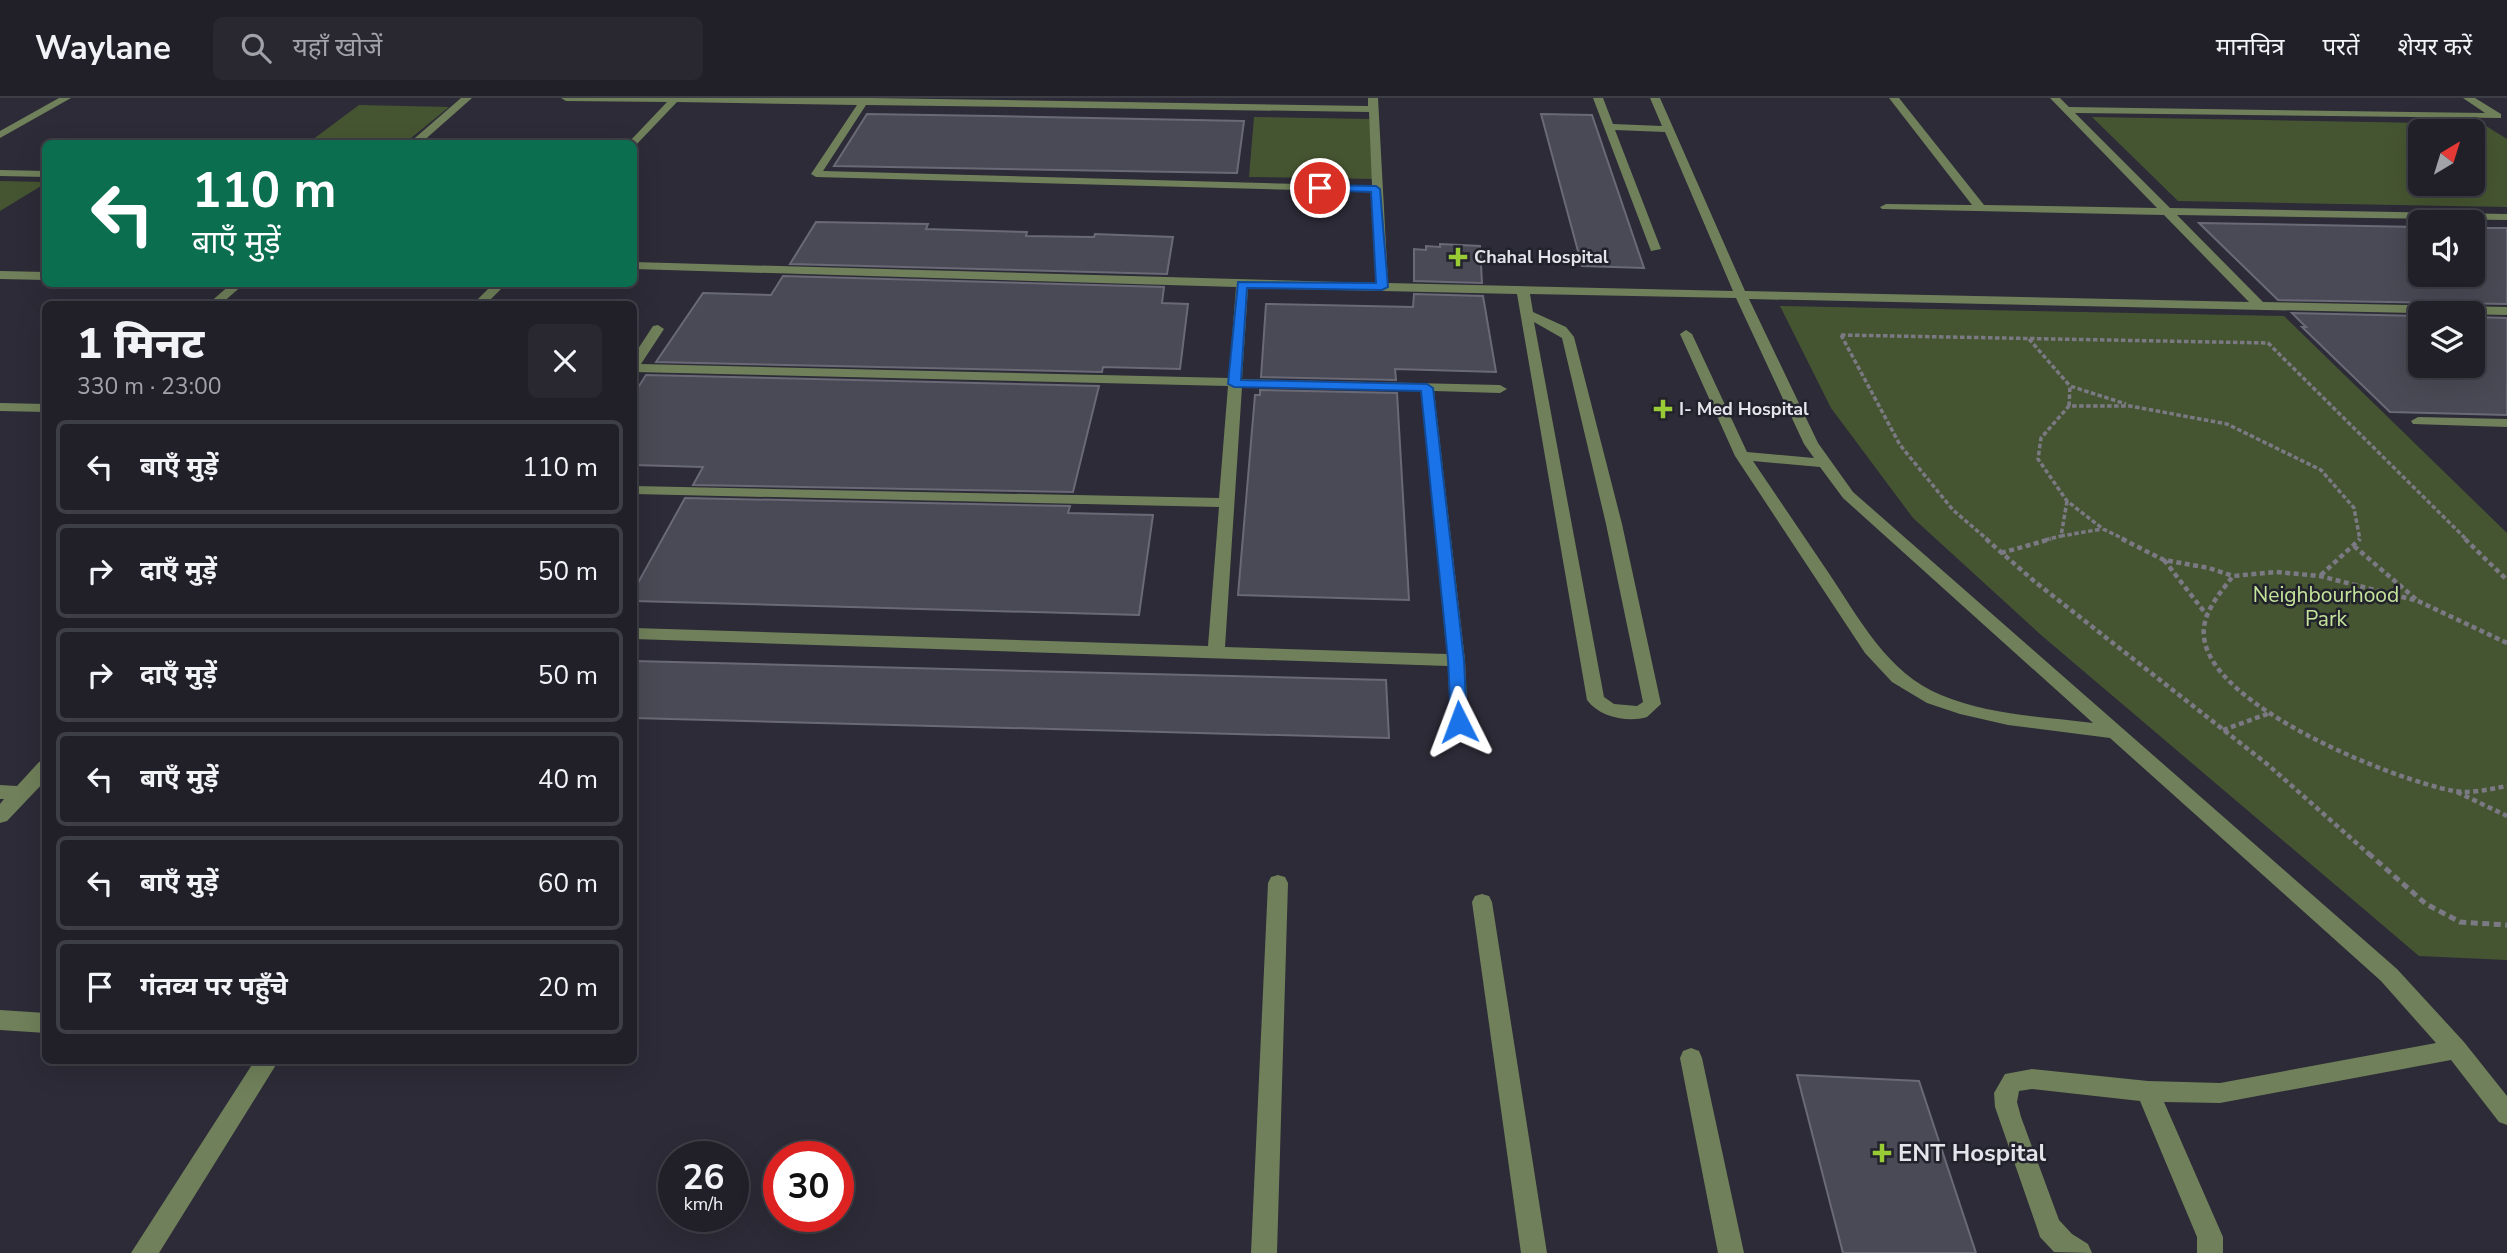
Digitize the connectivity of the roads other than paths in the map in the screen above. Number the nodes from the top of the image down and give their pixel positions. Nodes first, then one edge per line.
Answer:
1 (66, 98) edge
2 (467, 98) edge
3 (566, 98) edge
4 (1598, 98) edge
5 (1655, 98) edge
6 (1894, 98) edge
7 (2055, 98) edge
8 (2468, 98) edge
9 (675, 99) edge
10 (864, 100) edge
11 (1373, 104) edge
12 (2067, 110) junction
13 (2503, 119) edge
14 (1608, 127) junction
15 (1669, 129) junction
16 (0, 135) edge
17 (418, 140) edge
18 (637, 140) edge
19 (0, 173) edge
20 (42, 174) edge
21 (1376, 189) junction
22 (1886, 207) dead end
23 (1982, 208) junction
24 (2166, 212) junction
25 (2507, 217) edge
26 (1655, 249) dead end
27 (637, 265) edge
28 (0, 275) edge
29 (42, 276) edge
30 (1242, 284) junction
31 (234, 287) edge
32 (497, 287) edge
33 (1382, 287) junction
34 (1523, 290) junction
35 (1741, 295) junction
36 (218, 301) edge
37 (482, 301) edge
38 (2260, 306) junction
39 (2507, 311) edge
40 (1527, 314) junction
41 (658, 329) dead end
42 (1686, 334) dead end
43 (637, 361) edge
44 (637, 366) edge
45 (1234, 384) junction
46 (1427, 388) junction
47 (1500, 389) dead end
48 (0, 407) edge
49 (42, 408) edge
50 (2418, 421) dead end
51 (2507, 423) edge
52 (1742, 456) junction
53 (1822, 463) junction
54 (637, 490) edge
55 (1226, 503) junction
56 (637, 634) edge
57 (1216, 652) junction
58 (1456, 660) junction
59 (1459, 722) dead end
60 (2116, 732) junction
61 (42, 771) edge
62 (0, 792) edge
63 (21, 793) junction
64 (0, 816) edge
65 (1278, 883) dead end
66 (1482, 902) dead end
67 (0, 1020) edge
68 (42, 1023) edge
69 (2455, 1049) junction
70 (1691, 1058) dead end
71 (265, 1064) edge
72 (2148, 1091) junction
73 (2507, 1114) edge
74 (144, 1253) edge
75 (1264, 1253) edge
76 (1534, 1253) edge
77 (1731, 1253) edge
78 (2079, 1253) edge
79 (2210, 1253) edge

1 - 16 street
2 - 17 street
3 - 9 street
4 - 14 street
5 - 15 street
6 - 23 street
7 - 12 street
8 - 13 street
9 - 10 street
9 - 18 street
10 - 11 street
10 - 21 street
11 - 21 street
12 - 13 street
12 - 24 street
14 - 15 street
14 - 26 street
15 - 35 street
19 - 20 street
21 - 33 street
22 - 23 street
23 - 24 street
24 - 25 street
24 - 38 street
27 - 30 street
28 - 29 street
30 - 33 street
30 - 45 street
31 - 36 street
32 - 37 street
33 - 34 street
34 - 35 street
34 - 40 street
35 - 38 street
35 - 53 street
38 - 39 street
40 - 40 street
41 - 43 street
42 - 52 street
44 - 45 street
45 - 46 street
45 - 55 street
46 - 47 street
46 - 58 street
48 - 49 street
50 - 51 street
52 - 53 street
52 - 60 street
53 - 60 street
54 - 55 street
55 - 57 street
56 - 57 street
57 - 58 street
58 - 59 street
60 - 69 street
61 - 63 street
62 - 63 street
63 - 64 street
65 - 75 street
66 - 76 street
67 - 68 street
69 - 72 street
69 - 73 street
70 - 77 street
71 - 74 street
72 - 78 street
72 - 79 street

